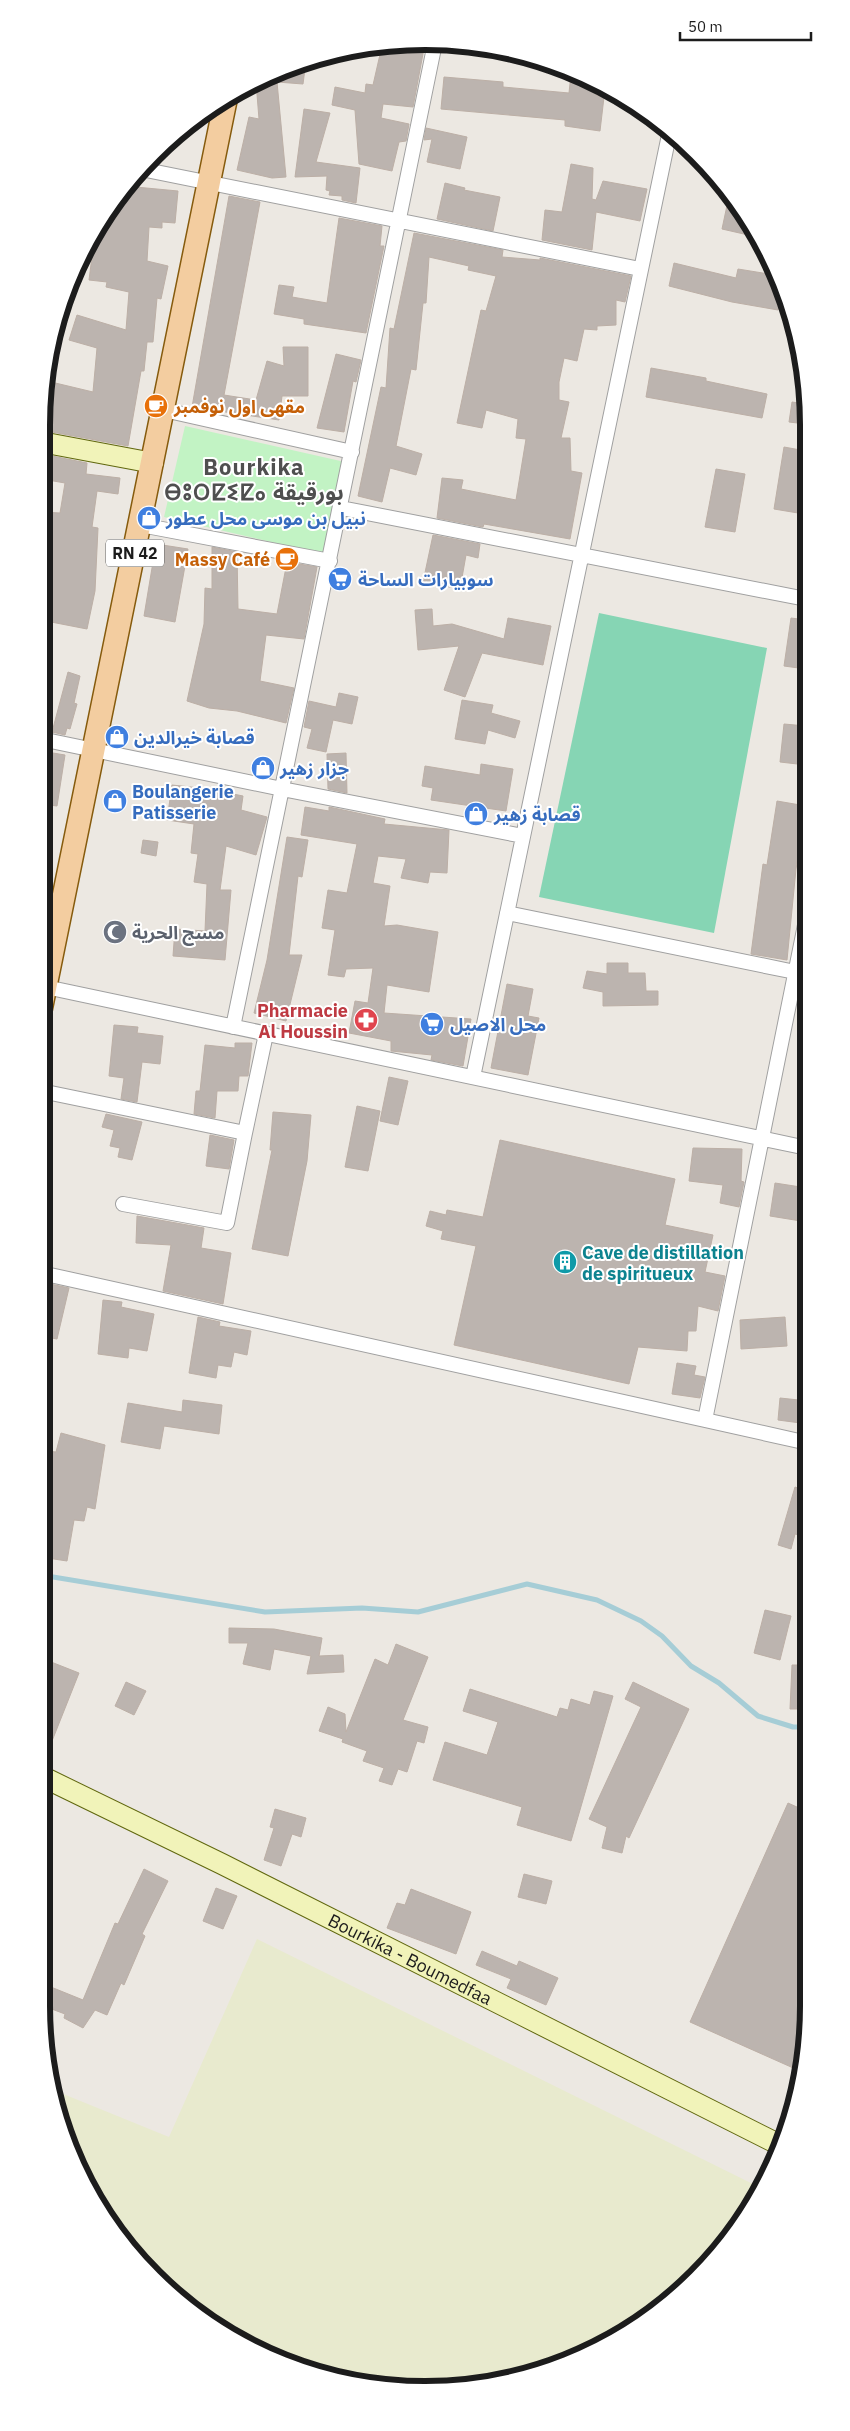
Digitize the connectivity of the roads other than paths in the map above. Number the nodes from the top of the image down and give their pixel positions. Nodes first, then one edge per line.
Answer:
1 (433, 50) edge
2 (224, 109) edge
3 (668, 140) edge
4 (150, 171) edge
5 (209, 182) junction
6 (399, 219) junction
7 (640, 269) junction
8 (164, 410) junction
9 (50, 444) edge
10 (352, 452) junction
11 (153, 463) junction
12 (341, 508) junction
13 (141, 525) junction
14 (580, 553) junction
15 (330, 561) junction
16 (800, 598) edge
17 (50, 741) edge
18 (93, 749) junction
19 (282, 789) junction
20 (523, 836) junction
21 (507, 913) junction
22 (800, 946) edge
23 (50, 953) edge
24 (795, 972) junction
25 (50, 988) edge
26 (233, 1027) junction
27 (266, 1034) junction
28 (473, 1077) junction
29 (50, 1093) edge
30 (245, 1133) junction
31 (762, 1138) junction
32 (800, 1146) edge
33 (123, 1204) dead end
34 (50, 1275) edge
35 (705, 1420) junction
36 (800, 1441) edge
37 (50, 1780) edge
38 (774, 2142) edge

1 - 6 street
2 - 5 main road, RN 42
3 - 7 street
4 - 5 street
5 - 6 street
5 - 8 main road, RN 42
6 - 7 street
6 - 10 street
7 - 14 street
8 - 10 street
8 - 11 main road, RN 42
9 - 11 main road
10 - 12 street
11 - 13 main road, RN 42
12 - 14 street
12 - 15 street
13 - 15 street
13 - 18 main road, RN 42
14 - 16 street
14 - 20 street
15 - 19 street
17 - 18 street
18 - 19 street
18 - 23 main road, RN 42
19 - 20 street
19 - 26 street
20 - 21 street
21 - 24 street
21 - 28 street
22 - 24 street
24 - 31 street
25 - 26 street
26 - 27 street
27 - 28 street
27 - 30 street
28 - 31 street
29 - 30 street
30 - 33 street
31 - 32 street
31 - 35 street
34 - 35 street
35 - 36 street
37 - 38 main road, Bourkika - Boumedfaa

